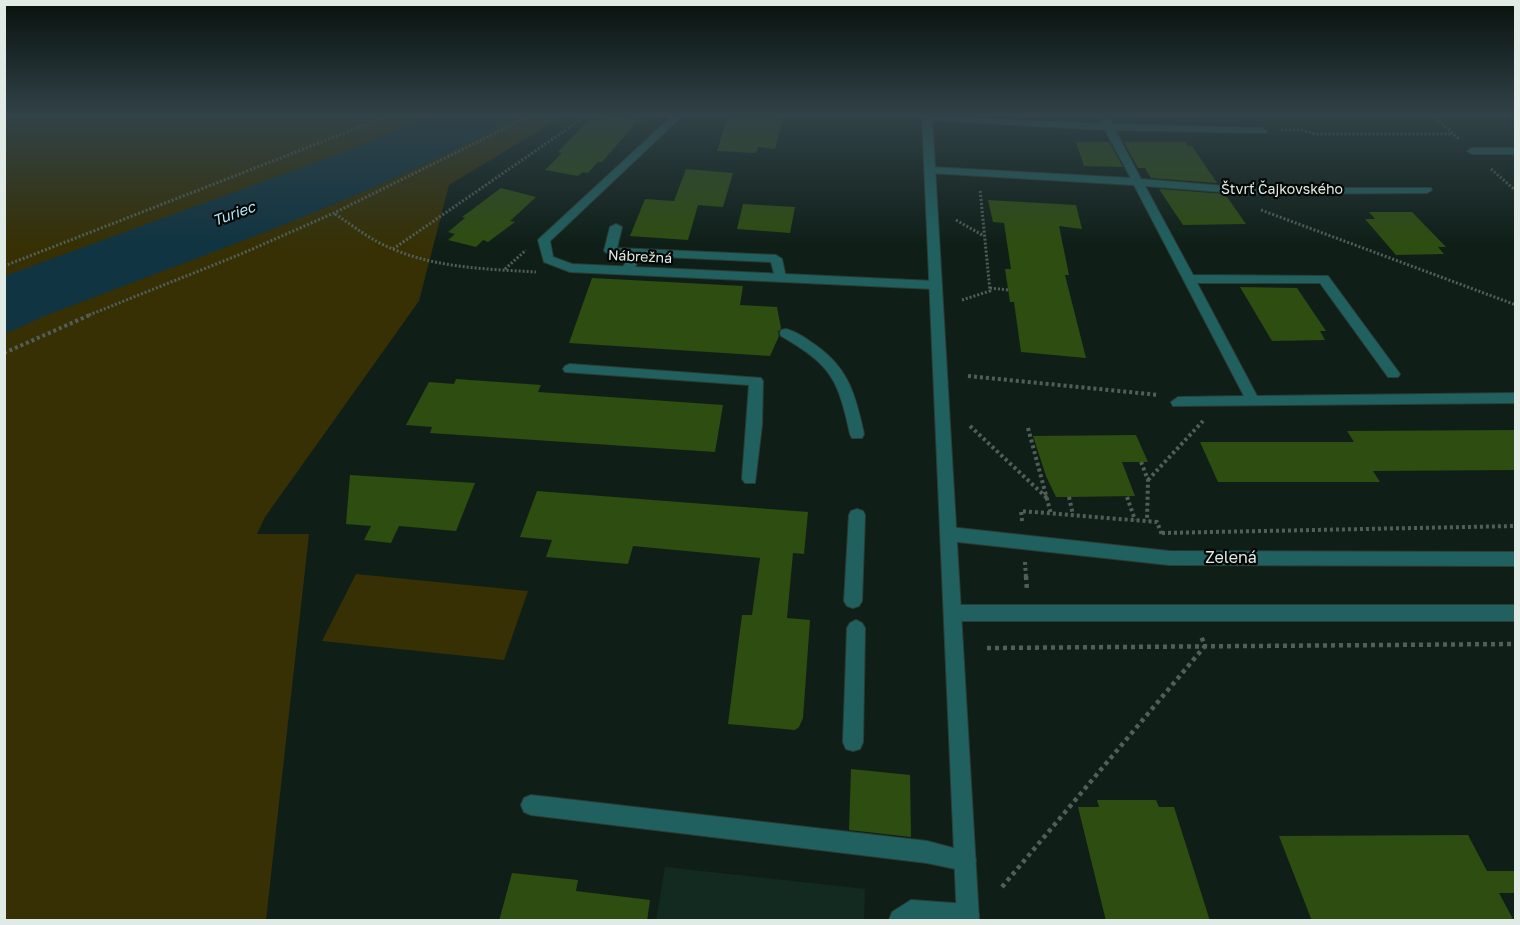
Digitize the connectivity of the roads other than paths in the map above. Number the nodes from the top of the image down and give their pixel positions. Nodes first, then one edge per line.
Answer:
1 (631, 159) edge
2 (929, 159) edge
3 (1126, 159) edge
4 (930, 170) junction
5 (1138, 182) junction
6 (1427, 190) dead end
7 (616, 227) dead end
8 (639, 252) junction
9 (626, 271) junction
10 (780, 278) junction
11 (1189, 279) junction
12 (934, 285) junction
13 (786, 333) dead end
14 (570, 369) dead end
15 (1394, 374) dead end
16 (1515, 398) edge
17 (1254, 401) junction
18 (1178, 402) dead end
19 (857, 434) dead end
20 (750, 479) dead end
21 (857, 515) dead end
22 (949, 534) junction
23 (1515, 559) edge
24 (853, 601) dead end
25 (954, 613) junction
26 (1515, 613) edge
27 (855, 628) dead end
28 (853, 742) dead end
29 (531, 805) dead end
30 (965, 860) junction
31 (968, 918) edge
32 (900, 921) edge

1 - 9 street, Nábrežná
2 - 4 street
3 - 5 street
4 - 5 street, Štvrť Čajkovského
4 - 12 street
5 - 6 street, Štvrť Čajkovského
5 - 11 street
7 - 8 street
8 - 9 street
8 - 10 street
9 - 10 street, Nábrežná
10 - 12 street, Nábrežná
11 - 15 street
11 - 17 street
12 - 22 street
13 - 19 street
14 - 20 street
16 - 17 street
17 - 18 street
21 - 24 street
22 - 23 street, Zelená
22 - 25 street
25 - 26 street
25 - 30 street
27 - 28 street
29 - 30 street
30 - 31 street
31 - 32 street

